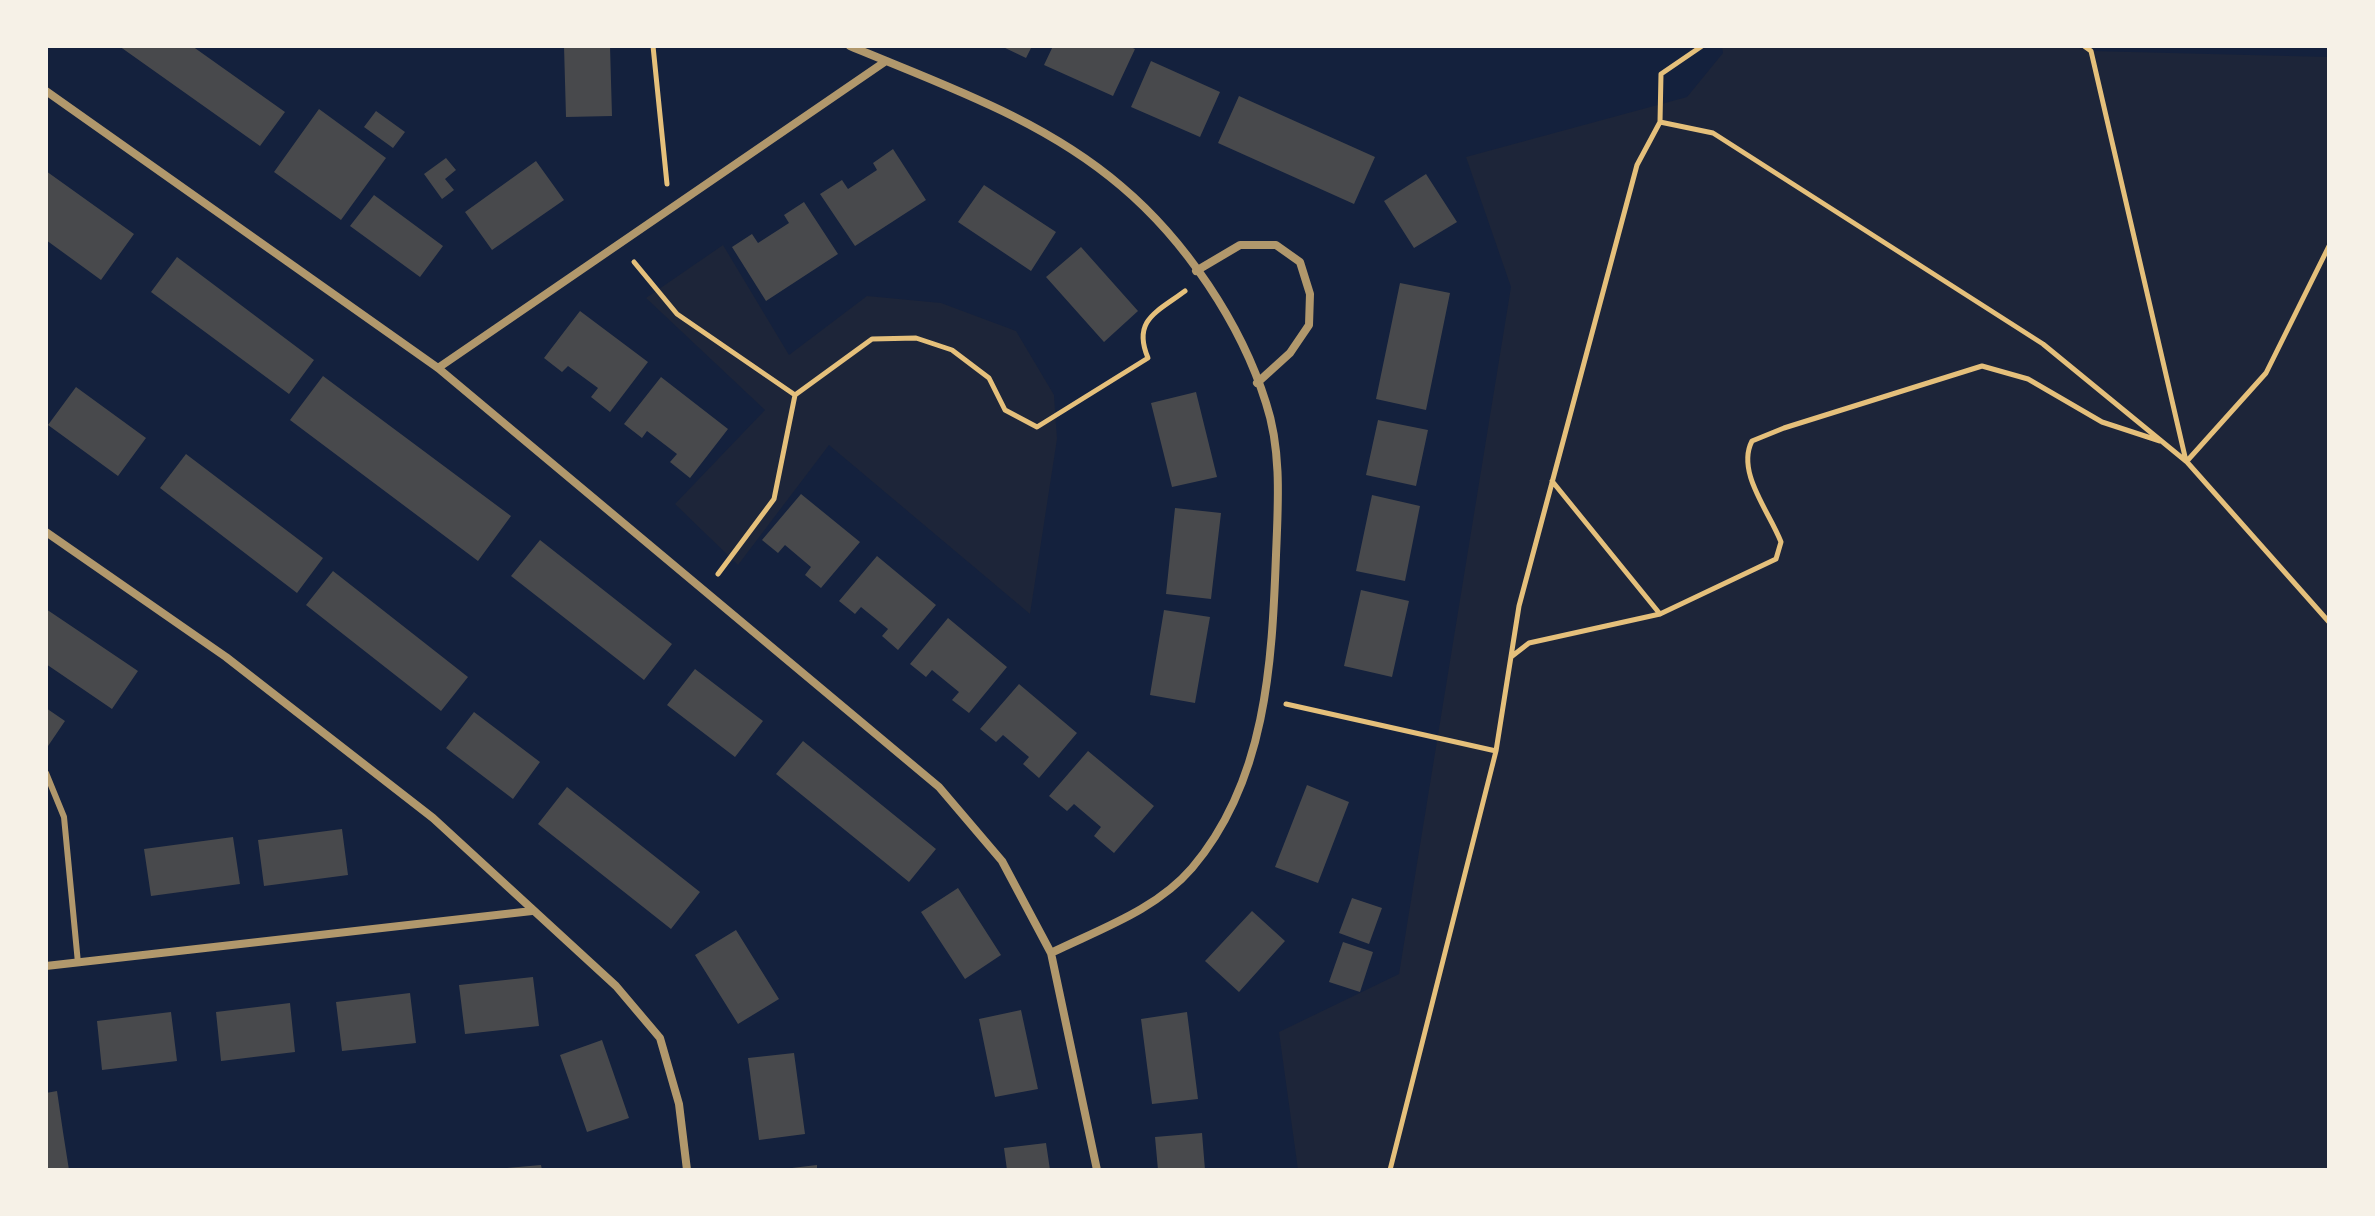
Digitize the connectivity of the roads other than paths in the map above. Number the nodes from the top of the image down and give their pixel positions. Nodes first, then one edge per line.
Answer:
1 (850, 46) edge
2 (886, 61) junction
3 (46, 91) edge
4 (1198, 275) junction
5 (438, 368) junction
6 (1257, 383) junction
7 (46, 532) edge
8 (46, 773) edge
9 (532, 911) junction
10 (1051, 953) junction
11 (78, 963) junction
12 (46, 966) edge
13 (687, 1170) edge
14 (1097, 1170) edge

1 - 2 street
2 - 4 street
2 - 5 street
3 - 5 street
4 - 6 street
4 - 6 street
5 - 10 street
6 - 10 street
7 - 9 street
8 - 11 lane
9 - 11 street
9 - 13 street
10 - 14 street
11 - 12 street

